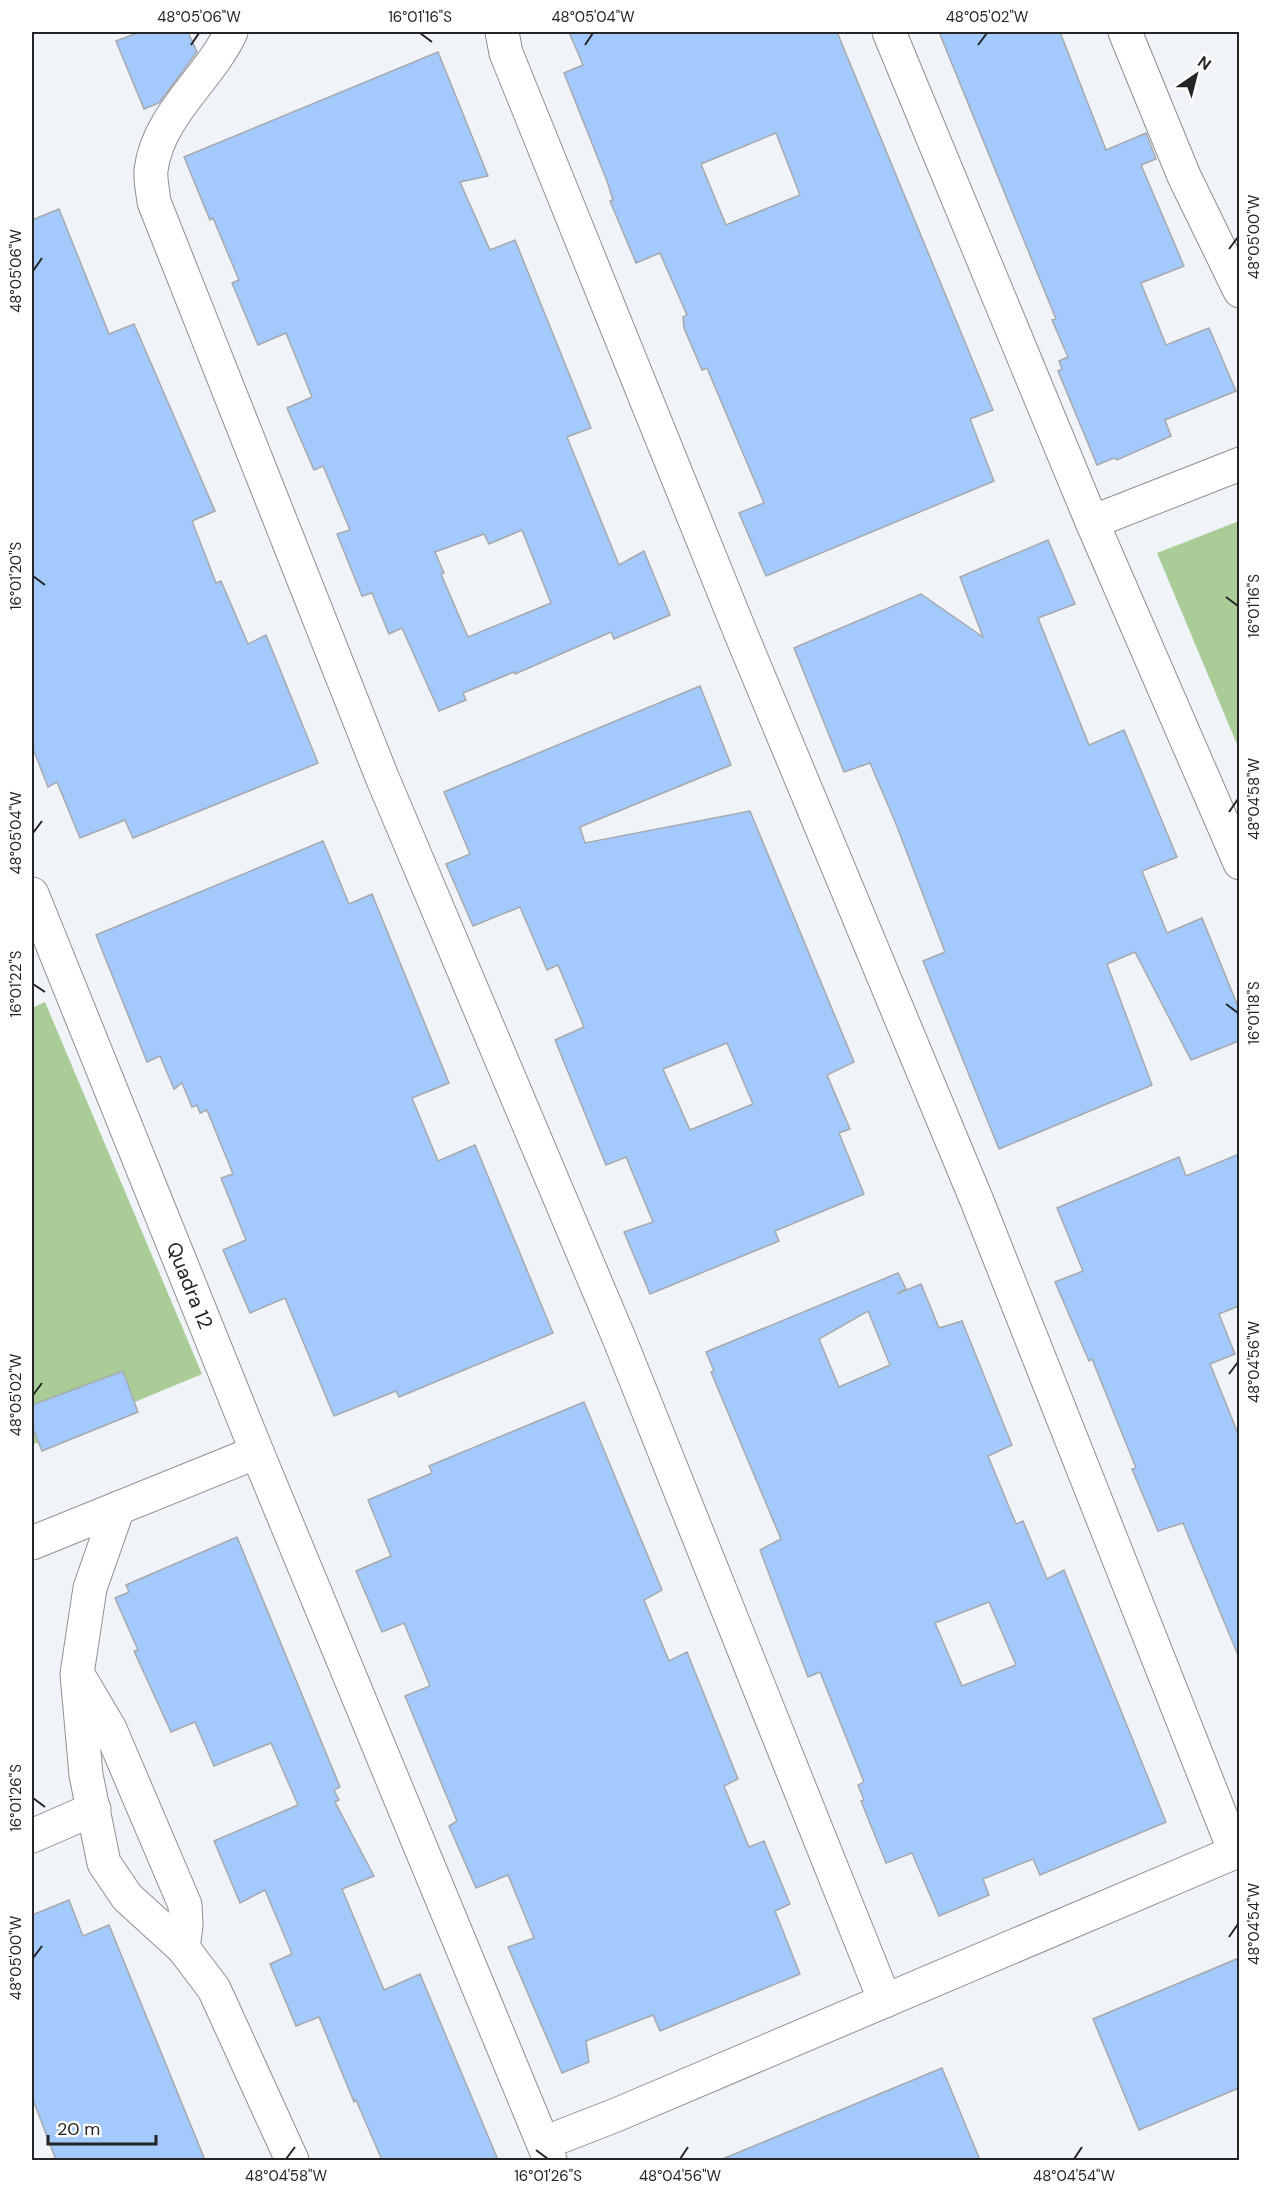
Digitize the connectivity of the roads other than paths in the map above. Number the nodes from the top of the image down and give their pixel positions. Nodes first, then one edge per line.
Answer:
1 (231, 32) edge
2 (502, 32) edge
3 (889, 32) edge
4 (1125, 32) edge
5 (1239, 285) edge
6 (1239, 464) edge
7 (1092, 522) junction
8 (1239, 863) edge
9 (32, 894) edge
10 (44, 961) edge
11 (257, 1452) junction
12 (118, 1508) junction
13 (32, 1543) edge
14 (77, 1674) junction
15 (94, 1809) junction
16 (32, 1836) edge
17 (1237, 1851) edge
18 (183, 1948) junction
19 (885, 2001) junction
20 (547, 2152) edge
21 (292, 2160) edge

1 - 19 street
2 - 17 street
3 - 7 street
4 - 5 street
6 - 7 street
7 - 8 street
9 - 10 street, Quadra 12
10 - 11 street, Quadra 12
11 - 12 street
11 - 20 street, Quadra 12
12 - 13 street
12 - 14 street
14 - 15 street
14 - 18 street
15 - 16 street
15 - 18 street
17 - 19 street
18 - 21 street
19 - 20 street

